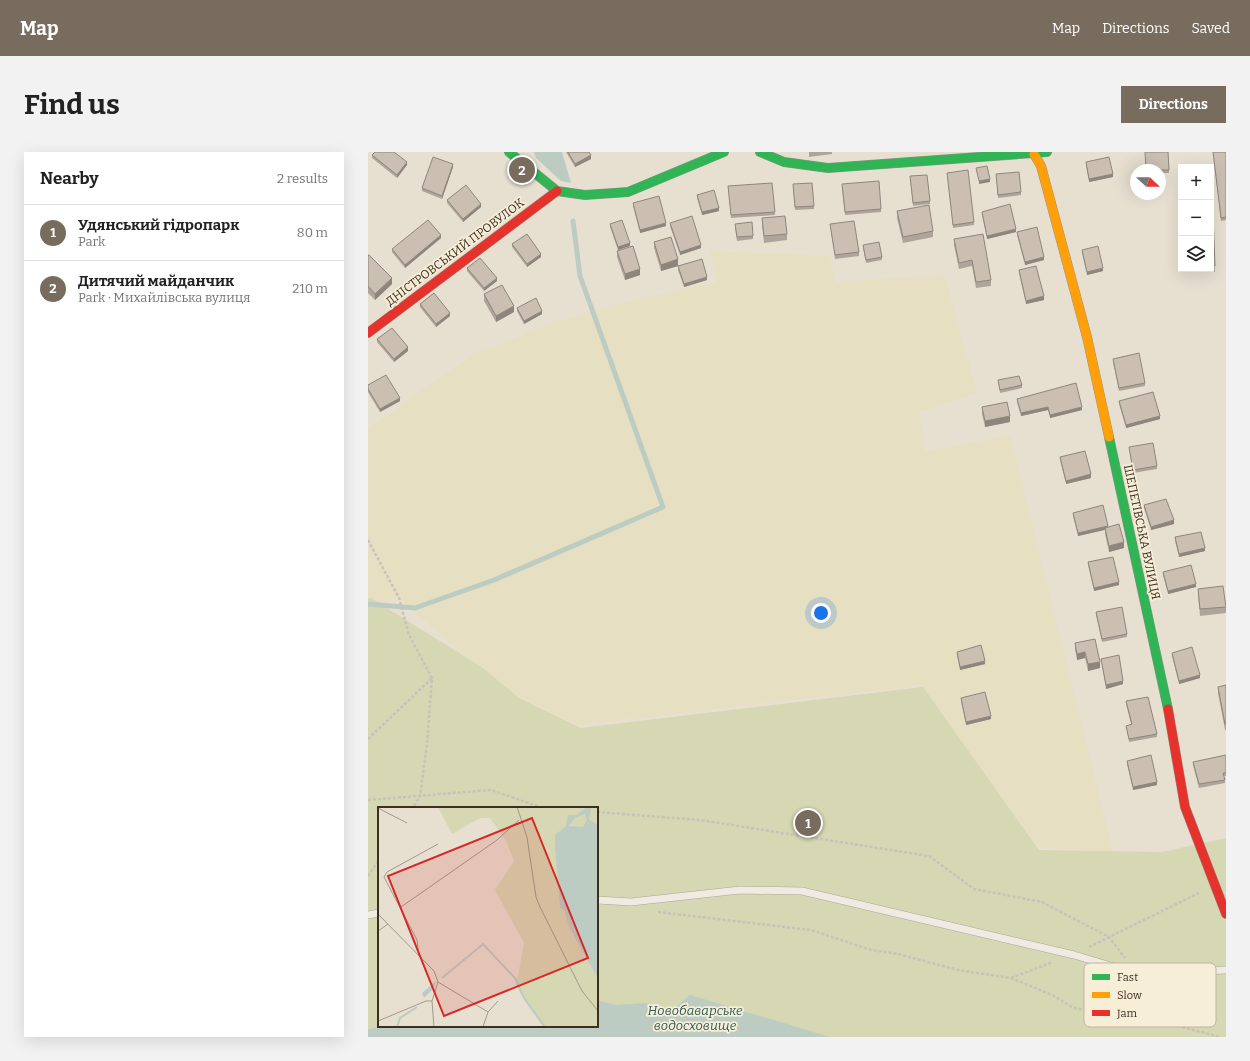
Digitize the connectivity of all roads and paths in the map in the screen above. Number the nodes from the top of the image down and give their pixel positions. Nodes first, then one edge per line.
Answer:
1 (509, 152) edge
2 (724, 152) edge
3 (760, 152) edge
4 (1047, 152) edge
5 (1034, 154) junction
6 (557, 191) junction
7 (368, 333) edge
8 (368, 540) edge
9 (432, 678) junction
10 (368, 739) edge
11 (420, 796) junction
12 (368, 800) edge
13 (414, 807) edge
14 (540, 807) edge
15 (598, 812) edge
16 (378, 861) edge
17 (368, 876) edge
18 (1215, 885) junction
19 (598, 900) edge
20 (652, 910) dead end
21 (378, 913) edge
22 (1226, 914) edge
23 (368, 915) edge
24 (1109, 937) junction
25 (1074, 955) junction
26 (1101, 963) edge
27 (1129, 963) edge
28 (1216, 970) edge
29 (1226, 970) edge
30 (1011, 978) junction
31 (1084, 1010) edge
32 (1182, 1027) edge
33 (1220, 1037) edge

1 - 6 street
2 - 6 street
3 - 5 street
4 - 5 street
5 - 18 street, ШЕПЕТІВСЬКА ВУЛИЦЯ
6 - 7 street, ДНІСТРОВСЬКИЙ ПРОВУЛОК
8 - 9 path
9 - 10 path
9 - 11 path
11 - 12 path
11 - 13 path
11 - 14 path
15 - 24 path
16 - 17 path
18 - 22 street, ШЕПЕТІВСЬКА ВУЛИЦЯ
18 - 24 path
19 - 25 lane
20 - 30 path
21 - 23 lane
24 - 25 path
24 - 27 path
25 - 26 lane
25 - 30 path
28 - 29 lane
30 - 31 path
32 - 33 path

